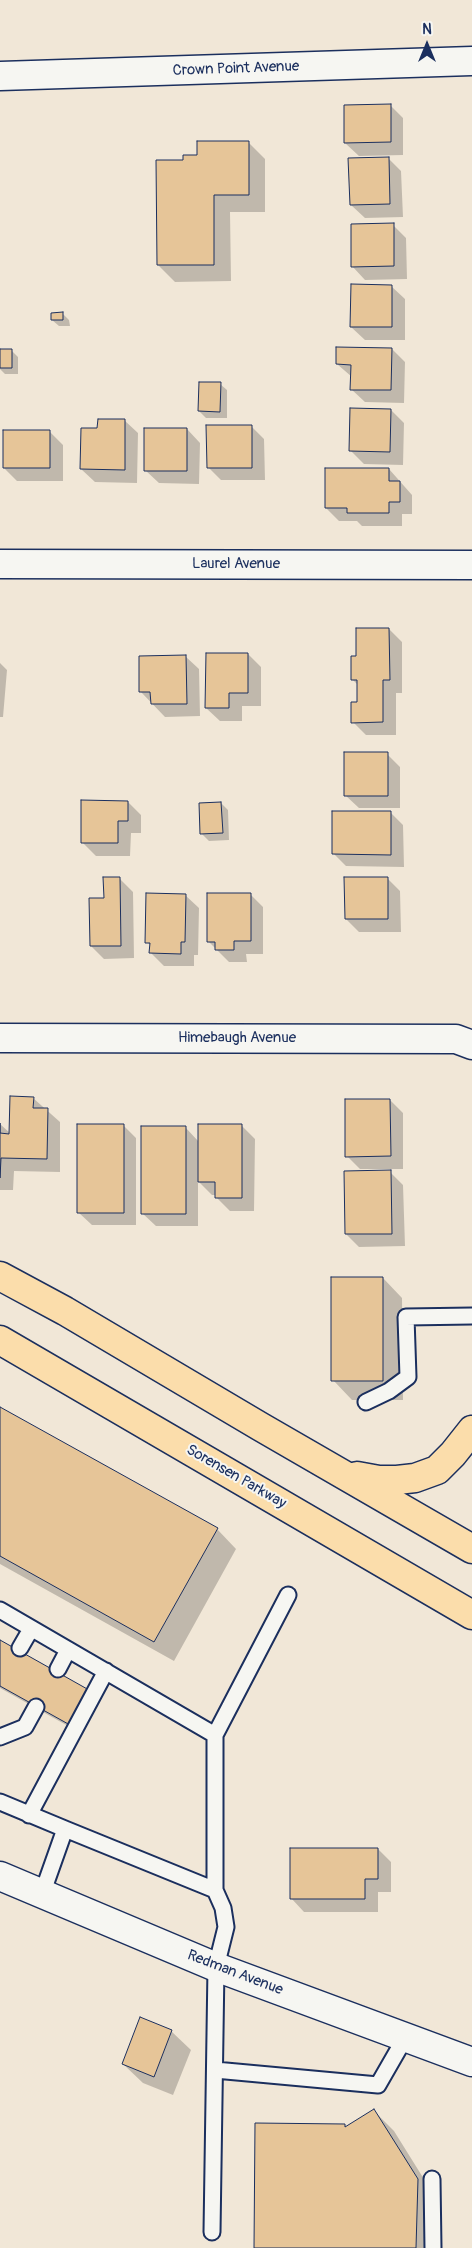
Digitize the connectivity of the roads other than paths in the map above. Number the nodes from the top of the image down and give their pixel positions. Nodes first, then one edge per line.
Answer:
1 (472, 61) edge
2 (0, 76) edge
3 (0, 564) edge
4 (472, 565) edge
5 (0, 1038) edge
6 (472, 1045) edge
7 (0, 1276) edge
8 (472, 1316) edge
9 (0, 1340) edge
10 (366, 1402) dead end
11 (472, 1430) edge
12 (341, 1473) junction
13 (472, 1548) edge
14 (288, 1595) dead end
15 (0, 1610) edge
16 (472, 1615) edge
17 (31, 1628) junction
18 (20, 1648) dead end
19 (68, 1650) junction
20 (58, 1669) dead end
21 (106, 1671) junction
22 (36, 1707) dead end
23 (214, 1735) junction
24 (0, 1737) edge
25 (0, 1802) edge
26 (29, 1815) junction
27 (65, 1829) junction
28 (0, 1876) edge
29 (214, 1890) junction
30 (42, 1894) junction
31 (216, 1967) junction
32 (405, 2038) junction
33 (472, 2062) edge
34 (214, 2070) junction
35 (432, 2179) dead end
36 (212, 2232) dead end
37 (433, 2248) edge

1 - 2 street, Crown Point Avenue
3 - 4 street, Laurel Avenue
5 - 6 street, Himebaugh Avenue
7 - 12 main road
8 - 10 lane
9 - 16 main road, Sorensen Parkway
11 - 12 main road
12 - 13 main road
14 - 23 lane
15 - 17 lane
17 - 18 lane
17 - 19 lane
19 - 20 lane
19 - 21 lane
21 - 23 lane
21 - 26 lane
22 - 24 lane
23 - 29 lane
25 - 26 lane
26 - 27 lane
27 - 29 lane
27 - 30 lane
28 - 30 street, Redman Avenue
29 - 31 lane
30 - 31 street, Redman Avenue
31 - 32 street, Redman Avenue
31 - 34 lane
32 - 33 street, Redman Avenue
32 - 34 lane
34 - 36 lane
35 - 37 lane

